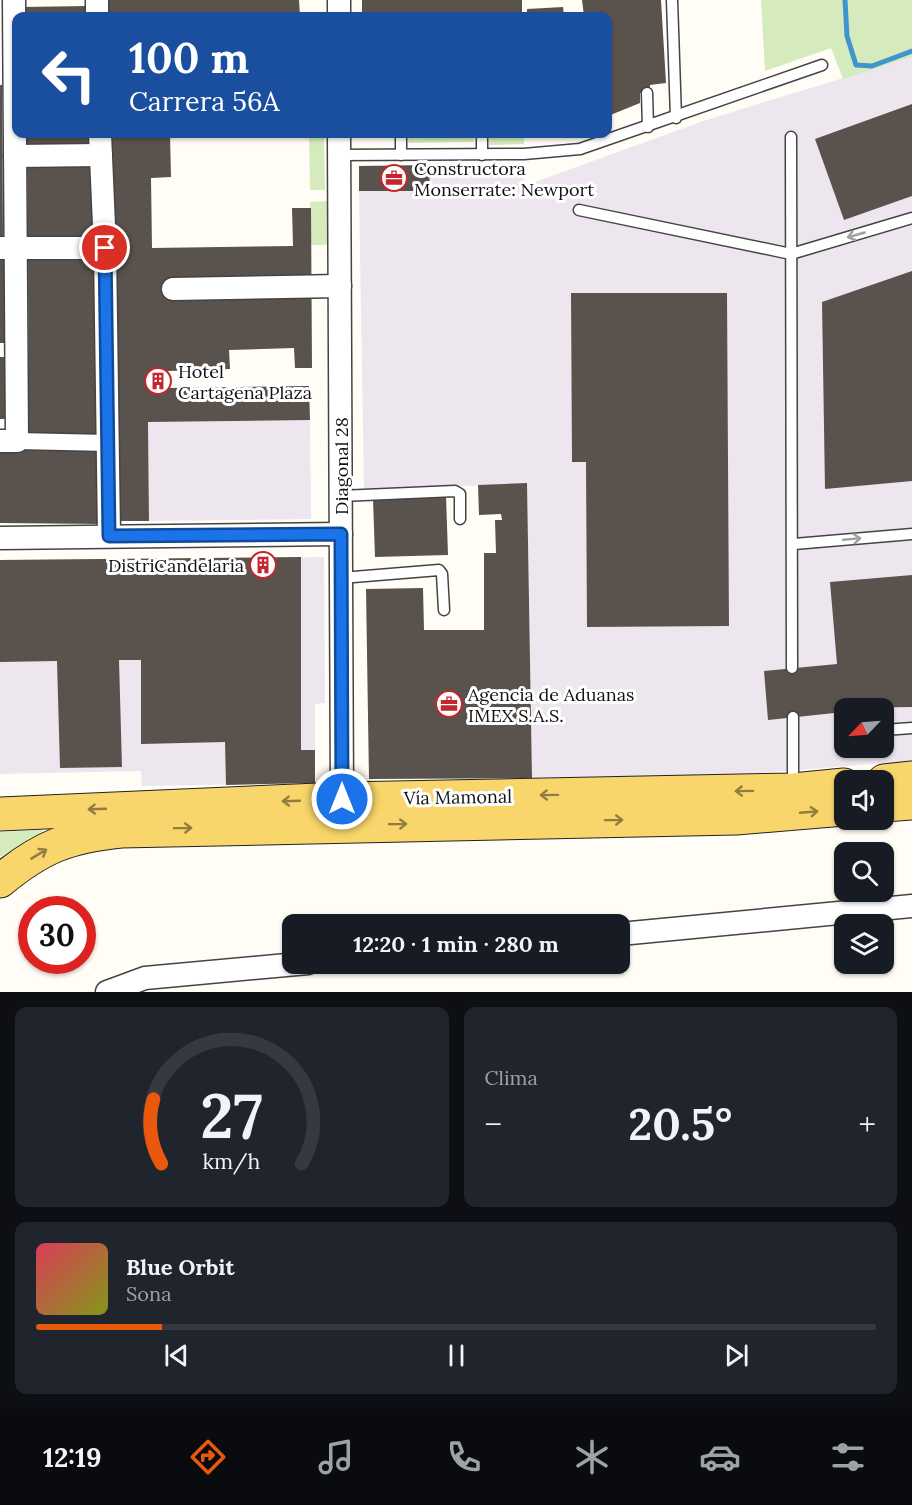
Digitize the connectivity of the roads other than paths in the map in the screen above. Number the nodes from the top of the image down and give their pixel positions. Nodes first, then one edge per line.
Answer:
1 (672, 0) edge
2 (12, 21) edge
3 (822, 65) dead end
4 (7, 74) edge
5 (647, 93) dead end
6 (676, 118) junction
7 (12, 125) edge
8 (648, 127) junction
9 (612, 137) edge
10 (791, 137) dead end
11 (13, 138) edge
12 (401, 138) edge
13 (482, 138) edge
14 (610, 138) edge
15 (101, 144) edge
16 (339, 144) edge
17 (401, 155) junction
18 (482, 155) junction
19 (15, 156) junction
20 (579, 210) dead end
21 (912, 218) edge
22 (8, 248) edge
23 (105, 248) junction
24 (791, 254) junction
25 (340, 286) junction
26 (173, 289) dead end
27 (8, 348) edge
28 (9, 441) edge
29 (108, 443) junction
30 (341, 496) junction
31 (460, 519) dead end
32 (341, 534) junction
33 (912, 534) edge
34 (109, 536) junction
35 (0, 538) edge
36 (794, 544) junction
37 (341, 578) junction
38 (444, 610) dead end
39 (792, 668) dead end
40 (793, 717) dead end
41 (912, 728) edge
42 (894, 729) edge
43 (912, 778) edge
44 (894, 780) edge
45 (834, 786) edge
46 (793, 790) junction
47 (342, 799) junction
48 (912, 803) edge
49 (894, 805) edge
50 (834, 810) edge
51 (0, 814) edge
52 (0, 881) edge
53 (912, 906) edge
54 (630, 933) edge
55 (282, 965) edge
56 (107, 992) edge

1 - 6 lane
2 - 4 street
3 - 6 lane
4 - 7 street
5 - 8 lane
6 - 8 lane
8 - 9 lane
10 - 24 lane
11 - 19 street
12 - 17 lane
13 - 18 lane
14 - 18 lane
15 - 19 street
15 - 23 street
16 - 17 lane
16 - 25 street, Diagonal 28
17 - 18 lane
19 - 22 street
20 - 24 lane
21 -> 24 lane
22 - 23 street
22 - 27 street
23 - 29 street
24 - 36 lane
25 - 26 street
25 - 30 street, Diagonal 28
27 - 28 street
28 - 29 street
29 - 34 street
30 - 31 lane
30 - 32 street, Diagonal 28
32 - 34 street
32 - 37 street, Diagonal 28
36 -> 33 lane
34 - 35 street
36 - 39 lane
37 - 38 lane
37 - 47 street, Diagonal 28
40 - 46 lane
41 - 42 lane
43 - 44 main road
45 - 46 main road, Vía Mamonal
46 -> 47 main road, Vía Mamonal
47 -> 51 main road, Vía Mamonal
48 - 49 main road
52 -> 50 main road, Vía Mamonal
53 - 54 street
55 - 56 street

